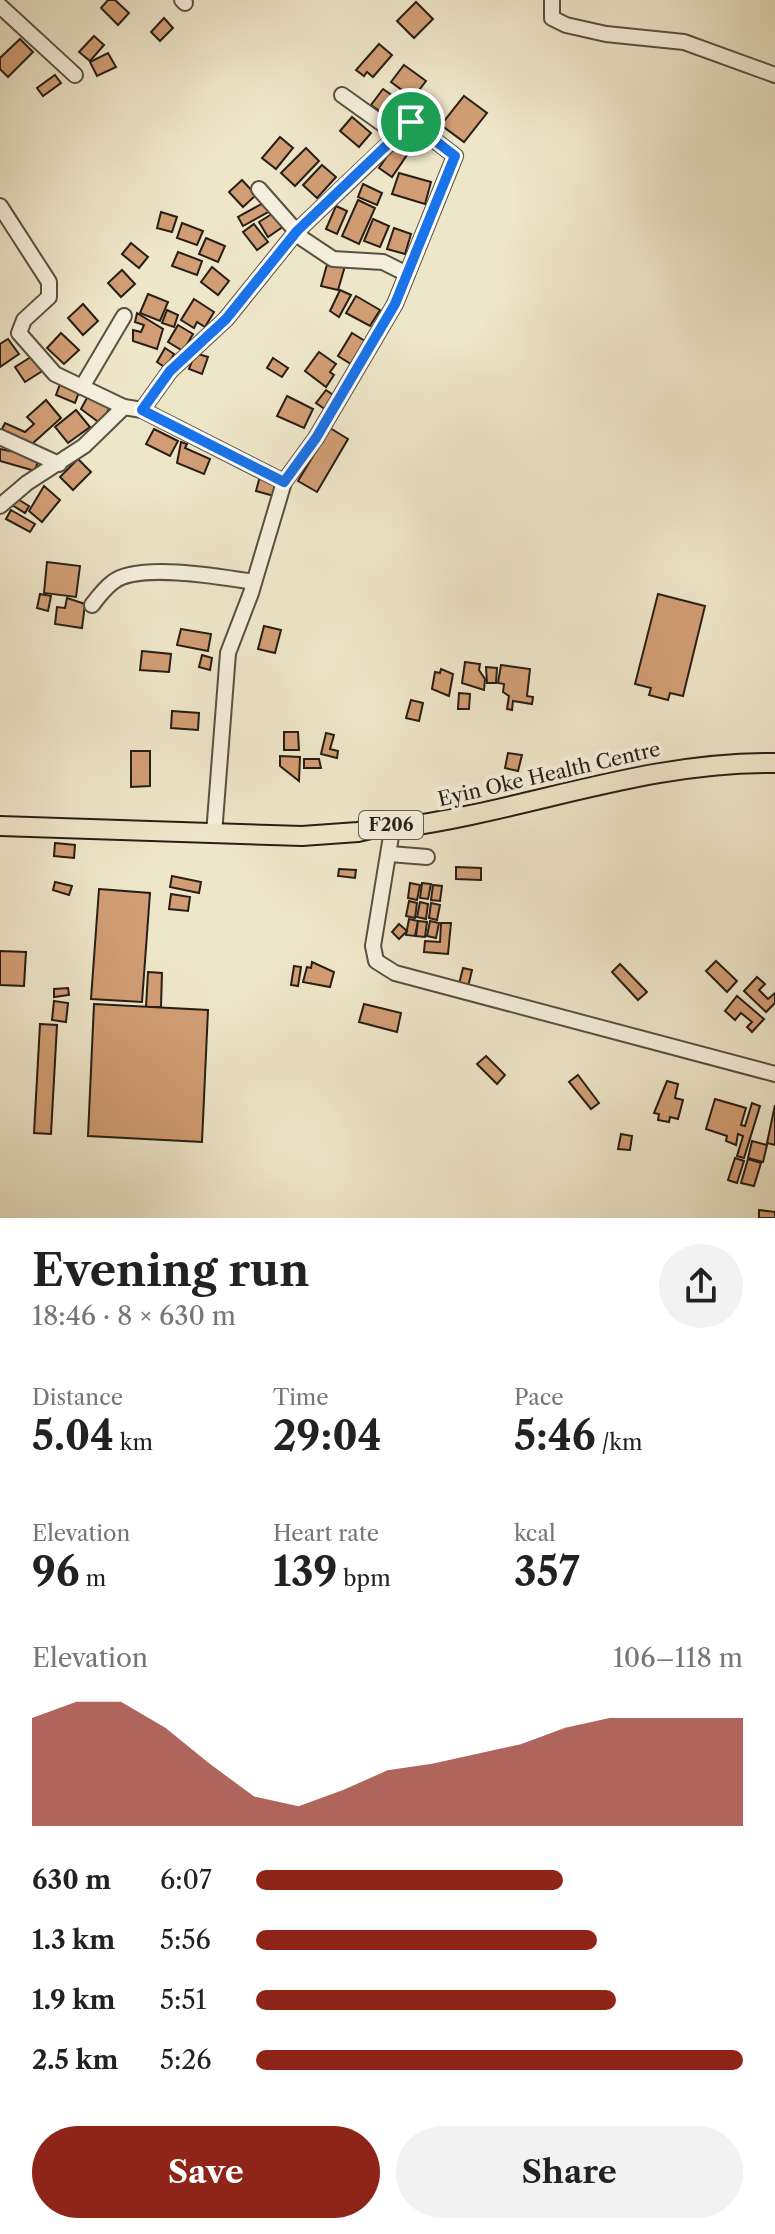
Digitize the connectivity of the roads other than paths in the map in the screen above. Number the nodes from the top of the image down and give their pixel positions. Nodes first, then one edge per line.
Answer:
1 (552, 0) edge
2 (0, 6) edge
3 (75, 75) dead end
4 (775, 75) edge
5 (342, 95) dead end
6 (398, 135) junction
7 (259, 189) dead end
8 (0, 206) edge
9 (297, 231) junction
10 (407, 274) junction
11 (124, 316) dead end
12 (82, 387) junction
13 (124, 407) junction
14 (142, 410) junction
15 (0, 437) edge
16 (59, 464) junction
17 (284, 482) junction
18 (0, 506) edge
19 (254, 582) junction
20 (92, 605) dead end
21 (775, 763) edge
22 (393, 824) junction
23 (0, 826) edge
24 (214, 834) junction
25 (390, 854) junction
26 (427, 857) dead end
27 (775, 1074) edge

1 - 4 street
2 - 3 street
5 - 6 street
6 - 9 street
6 - 10 street
7 - 9 street
8 - 12 street
9 - 10 street
9 - 14 street
10 - 17 street
11 - 12 street
12 - 13 street
13 - 14 street
13 - 16 street
14 - 17 street
15 - 16 street
16 - 18 street
17 - 19 street
19 - 20 street
19 - 24 street
21 - 22 main road, Eyin Oke Health Centre / F206
22 - 24 main road, Eyin Oke Health Centre / F206
22 - 25 street
23 - 24 main road, Eyin Oke Health Centre / F206
25 - 26 street
25 - 27 street

